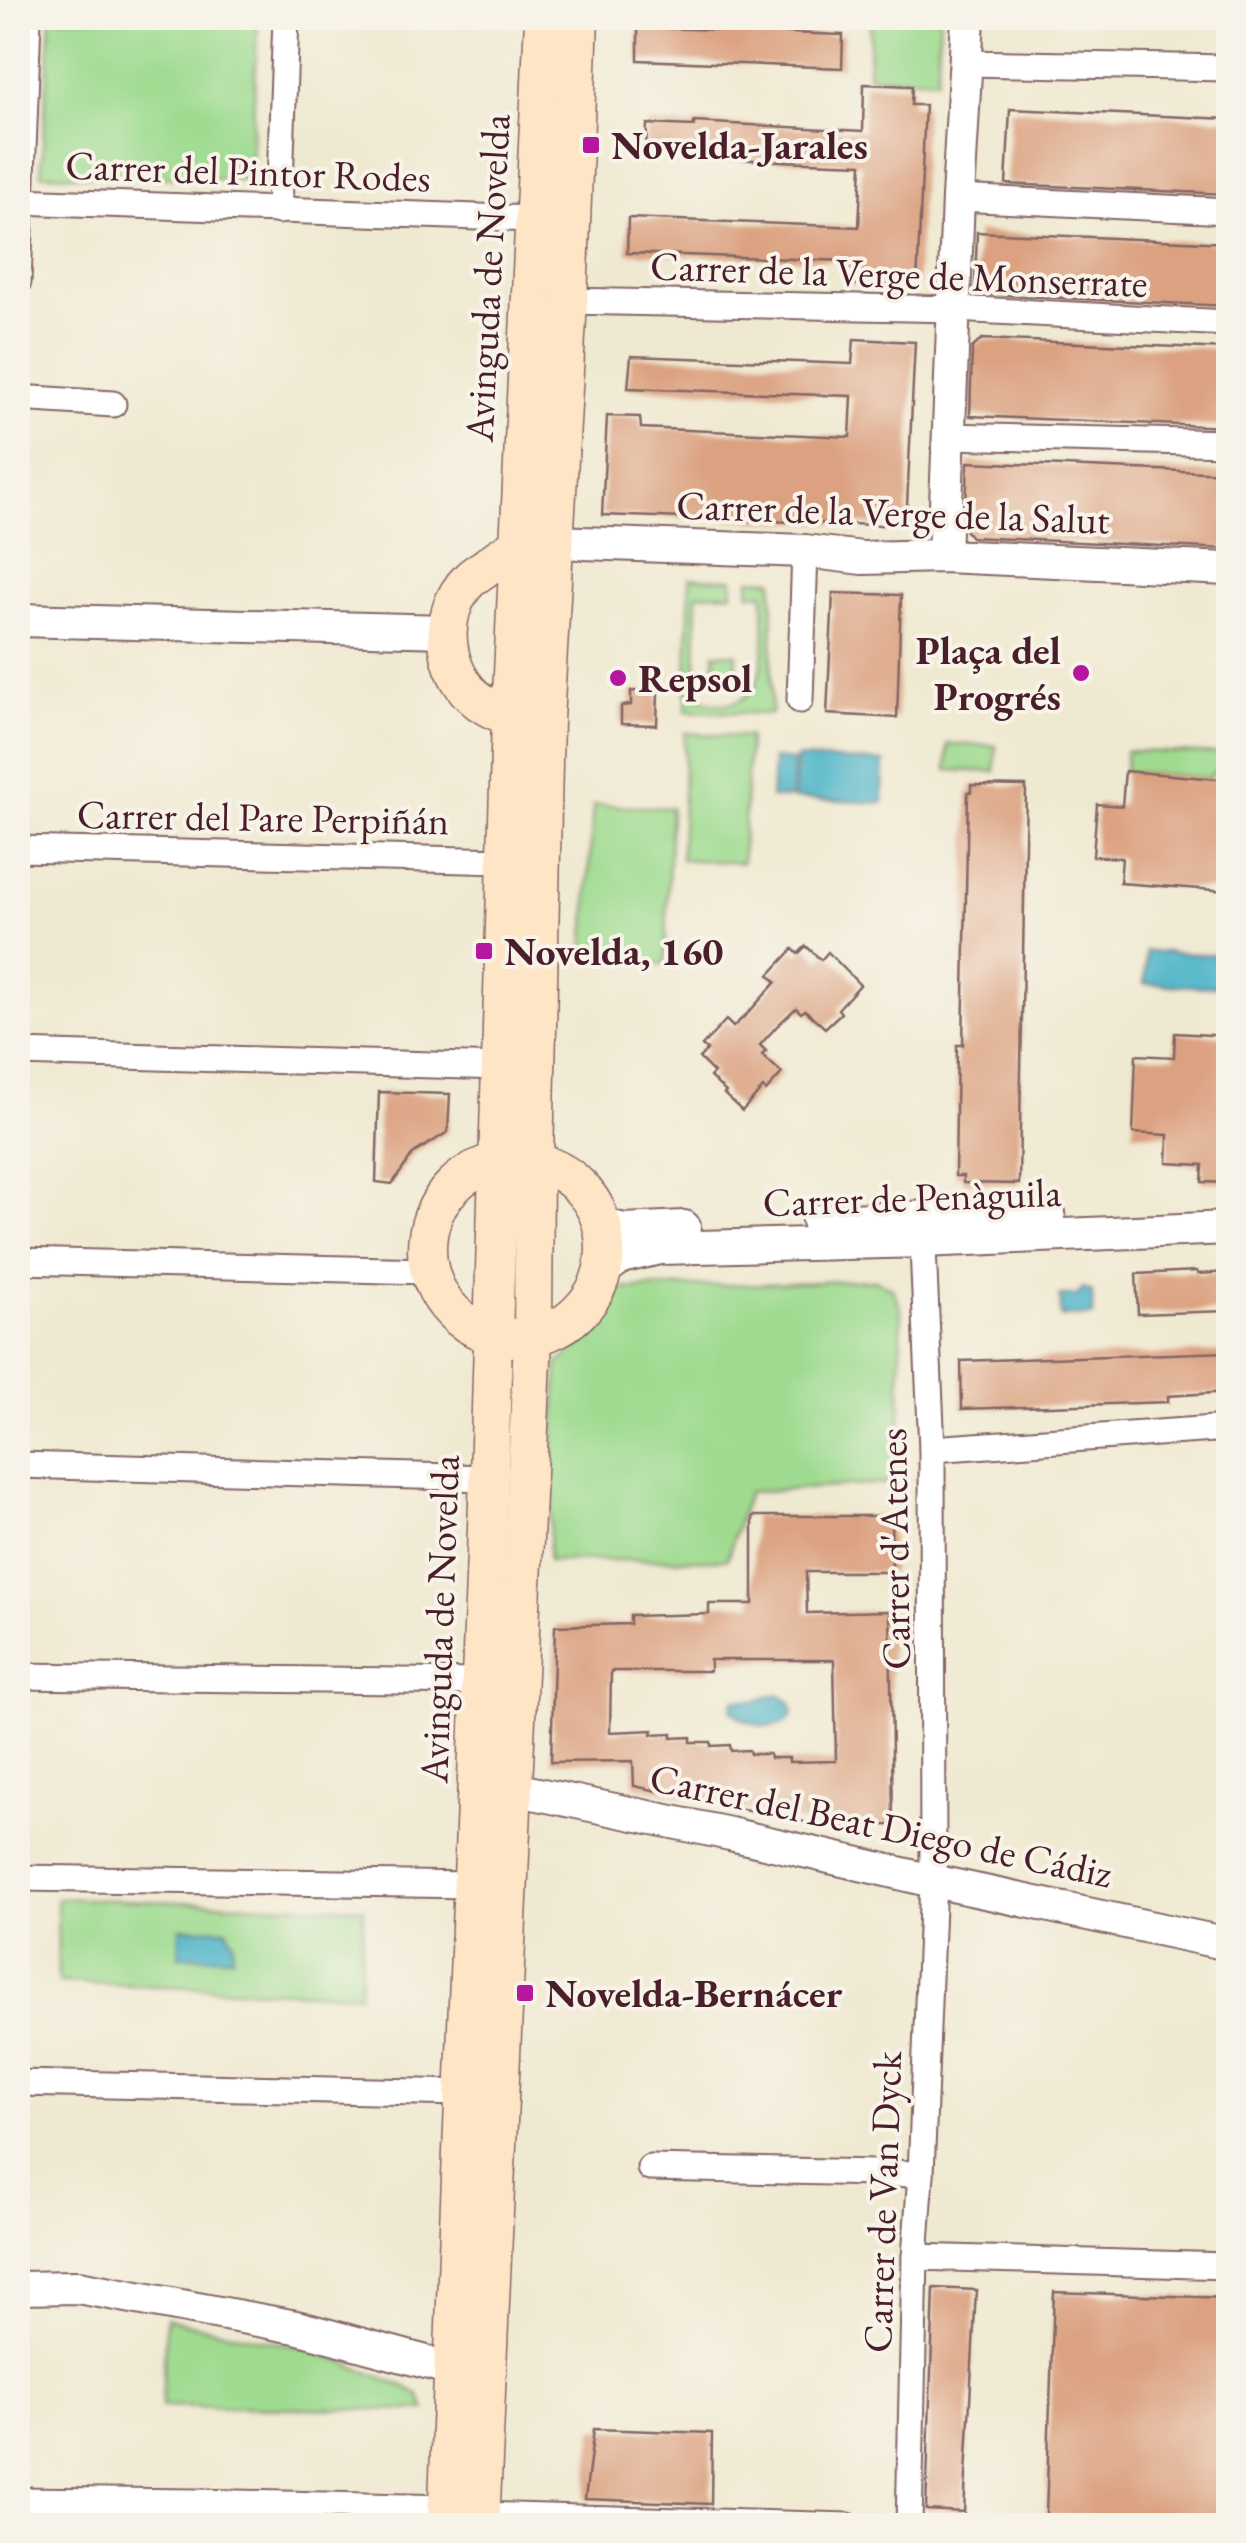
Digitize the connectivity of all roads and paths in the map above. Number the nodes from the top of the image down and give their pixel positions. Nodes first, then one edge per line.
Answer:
1 (28, 18) edge
2 (286, 18) edge
3 (544, 18) edge
4 (579, 18) edge
5 (968, 18) edge
6 (966, 62) junction
7 (1228, 68) edge
8 (958, 198) junction
9 (19, 201) edge
10 (279, 210) junction
11 (1228, 211) edge
12 (536, 219) junction
13 (18, 282) edge
14 (568, 301) junction
15 (954, 309) junction
16 (1228, 323) edge
17 (18, 398) edge
18 (113, 404) dead end
19 (948, 436) junction
20 (1228, 443) edge
21 (537, 543) junction
22 (805, 552) junction
23 (944, 556) junction
24 (1228, 569) edge
25 (18, 620) edge
26 (447, 630) junction
27 (800, 700) dead end
28 (528, 718) junction
29 (18, 849) edge
30 (507, 861) junction
31 (18, 1053) edge
32 (502, 1067) junction
33 (517, 1161) junction
34 (1228, 1208) edge
35 (602, 1225) junction
36 (1228, 1228) edge
37 (922, 1229) junction
38 (18, 1261) edge
39 (604, 1270) junction
40 (429, 1271) junction
41 (493, 1336) junction
42 (533, 1338) junction
43 (1228, 1428) edge
44 (932, 1450) junction
45 (18, 1465) edge
46 (489, 1478) junction
47 (18, 1676) edge
48 (482, 1682) junction
49 (514, 1790) junction
50 (18, 1878) edge
51 (933, 1881) junction
52 (474, 1885) junction
53 (1228, 1944) edge
54 (18, 2082) edge
55 (464, 2093) junction
56 (650, 2168) dead end
57 (921, 2174) junction
58 (915, 2257) junction
59 (1228, 2266) edge
60 (18, 2288) edge
61 (452, 2369) junction
62 (18, 2500) edge
63 (464, 2518) edge
64 (848, 2526) edge
65 (908, 2526) edge

1 - 9 street
2 - 10 street
3 - 12 main road, Avinguda de Novelda
4 - 14 main road, Avinguda de Novelda
5 - 6 street
6 - 7 street
6 - 8 street
8 - 11 street
8 - 15 street
9 - 10 street, Carrer del Pintor Rodes
9 - 13 street
10 - 12 street, Carrer del Pintor Rodes
12 - 21 main road, Avinguda de Novelda
14 - 15 street, Carrer de la Verge de Monserrate
14 - 21 main road, Avinguda de Novelda
15 - 16 street, Carrer de la Verge de Monserrate
15 - 19 street
17 - 18 street
19 - 20 street
19 - 23 street
21 - 22 street, Carrer de la Verge de la Salut
21 - 26 main road
21 - 28 main road, Avinguda de Novelda
22 - 23 street, Carrer de la Verge de la Salut
22 - 27 street
23 - 24 street, Carrer de la Verge de la Salut
25 - 26 street
26 - 28 main road
28 - 30 main road, Avinguda de Novelda
28 - 33 main road, Avinguda de Novelda
29 - 30 street, Carrer del Pare Perpiñán
30 - 32 main road, Avinguda de Novelda
31 - 32 street
32 - 33 main road, Avinguda de Novelda
33 - 35 main road
33 - 40 main road
33 - 41 main road, Avinguda de Novelda
33 - 42 main road, Avinguda de Novelda
34 - 37 street, Carrer de Penàguila
35 - 37 street, Carrer de Penàguila
35 - 39 main road
36 - 37 street, Carrer de Penàguila
37 - 39 street, Carrer de Penàguila
37 - 44 street, Carrer d'Atenes
38 - 40 street
39 - 42 main road
40 - 41 main road
41 - 42 main road
41 - 46 main road, Avinguda de Novelda
42 - 49 main road, Avinguda de Novelda
43 - 44 street
44 - 51 street, Carrer d'Atenes
45 - 46 street
46 - 48 main road, Avinguda de Novelda
47 - 48 street
48 - 52 main road, Avinguda de Novelda
49 - 51 street, Carrer del Beat Diego de Cádiz
49 - 63 main road, Avinguda de Novelda
50 - 52 street
51 - 53 street, Carrer del Beat Diego de Cádiz
51 - 57 street, Carrer de Van Dyck
52 - 55 main road, Avinguda de Novelda
54 - 55 street
55 - 61 main road, Avinguda de Novelda
56 - 57 street
57 - 58 street, Carrer de Van Dyck
58 - 59 street
58 - 65 street, Carrer de Van Dyck
60 - 61 street
61 - 63 main road, Avinguda de Novelda
62 - 63 street
63 - 64 street

